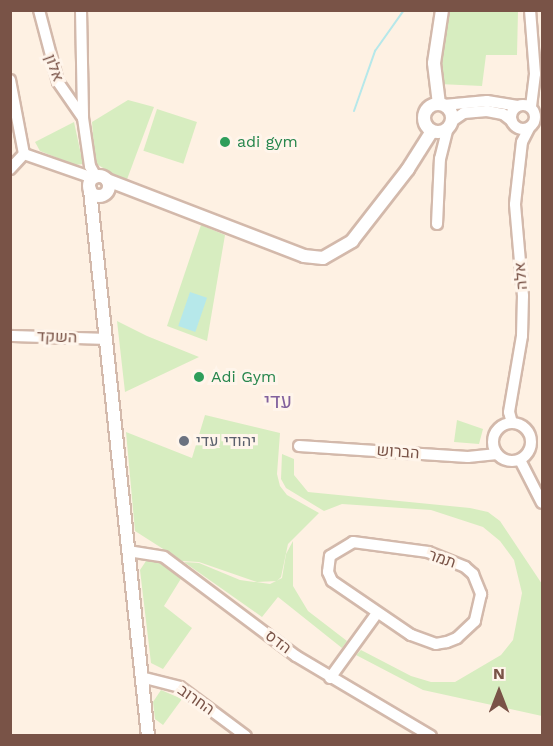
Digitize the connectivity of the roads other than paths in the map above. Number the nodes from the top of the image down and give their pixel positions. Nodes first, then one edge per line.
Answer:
1 (39, 10) edge
2 (81, 10) edge
3 (442, 10) edge
4 (531, 10) edge
5 (10, 80) edge
6 (537, 88) edge
7 (441, 105) junction
8 (518, 106) junction
9 (531, 107) junction
10 (83, 118) junction
11 (512, 121) junction
12 (450, 124) junction
13 (529, 128) junction
14 (432, 131) junction
15 (24, 154) junction
16 (10, 169) edge
17 (98, 186) junction
18 (438, 224) dead end
19 (10, 336) edge
20 (103, 339) junction
21 (512, 423) junction
22 (543, 436) edge
23 (531, 441) junction
24 (299, 446) dead end
25 (497, 454) junction
26 (520, 460) junction
27 (543, 503) edge
28 (128, 551) junction
29 (377, 613) junction
30 (141, 676) junction
31 (330, 678) junction
32 (148, 735) edge
33 (246, 735) edge
34 (431, 735) edge

1 - 10 street, אלון
2 - 10 street
3 - 7 street
4 - 6 street
5 - 15 street
6 - 9 street
7 - 8 street
7 - 12 street
7 - 14 street
8 - 9 street
8 - 11 street
9 - 13 street
10 - 17 street
11 - 12 street
11 - 13 street
12 - 14 street
12 - 18 street
13 - 21 street, אלה
14 - 17 street
15 - 16 street
15 - 17 street
17 - 20 street
19 - 20 street, השקד
20 - 28 street
21 - 23 street
21 - 25 street
22 - 23 street
23 - 26 street
24 - 25 street, הברוש
25 - 26 street
26 - 27 street
28 - 30 street
28 - 31 street, הדס
29 - 29 street, תמר
29 - 31 street
30 - 32 street
30 - 33 street, החרוב
31 - 34 street, הדס

